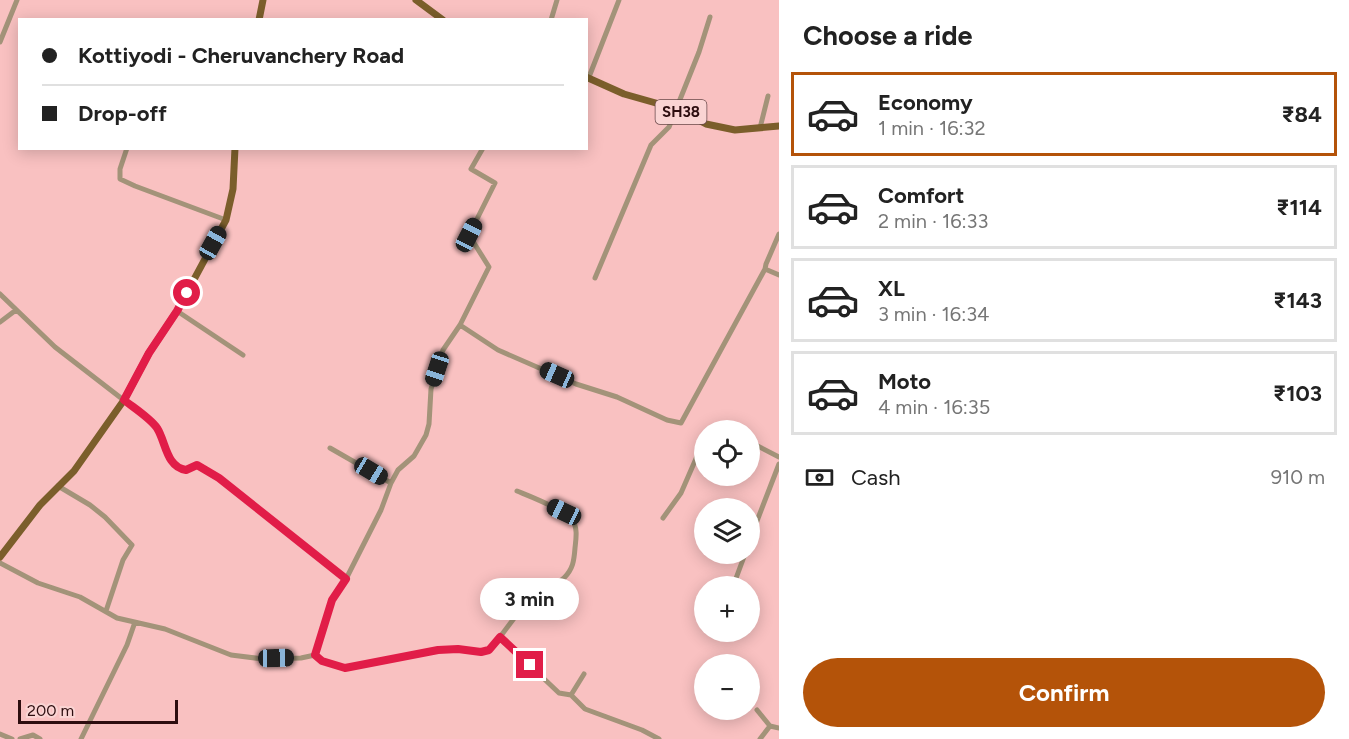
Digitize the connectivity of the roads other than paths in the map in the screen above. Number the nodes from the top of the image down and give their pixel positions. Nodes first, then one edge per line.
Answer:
1 (17, 0) edge
2 (263, 0) edge
3 (416, 0) edge
4 (557, 0) edge
5 (619, 0) edge
6 (710, 17) dead end
7 (259, 18) edge
8 (440, 18) edge
9 (552, 18) edge
10 (1, 37) edge
11 (588, 77) edge
12 (768, 96) dead end
13 (677, 110) junction
14 (779, 126) edge
15 (760, 128) junction
16 (127, 150) edge
17 (235, 150) edge
18 (482, 150) edge
19 (226, 220) junction
20 (779, 234) edge
21 (765, 269) junction
22 (779, 275) edge
23 (596, 278) dead end
24 (0, 294) edge
25 (16, 310) junction
26 (177, 311) junction
27 (0, 322) edge
28 (460, 325) junction
29 (243, 355) dead end
30 (124, 400) junction
31 (330, 447) dead end
32 (760, 447) edge
33 (779, 457) edge
34 (694, 463) edge
35 (779, 464) edge
36 (391, 483) junction
37 (58, 486) junction
38 (517, 490) dead end
39 (760, 513) edge
40 (663, 518) dead end
41 (0, 557) edge
42 (0, 563) edge
43 (346, 579) junction
44 (106, 611) junction
45 (135, 622) junction
46 (500, 637) junction
47 (315, 655) junction
48 (584, 674) dead end
49 (571, 695) junction
50 (760, 714) edge
51 (770, 726) junction
52 (779, 728) edge
53 (0, 734) edge
54 (12, 739) edge
55 (20, 739) edge
56 (40, 739) edge
57 (81, 739) edge
58 (660, 739) edge
59 (760, 739) edge

1 - 10 street
2 - 7 main road
3 - 8 main road
4 - 9 street
5 - 11 street
6 - 13 street
11 - 13 main road, SH38
12 - 15 street
13 - 15 main road, SH38
13 - 23 street
14 - 15 main road, SH38
16 - 19 street
17 - 19 main road
18 - 28 street
19 - 26 main road
20 - 21 street
21 - 22 street
21 - 28 street
24 - 25 street
25 - 27 street
25 - 30 street
26 - 29 street
26 - 30 main road
28 - 36 street
30 - 37 main road
30 - 43 street
31 - 36 street
32 - 33 street
34 - 40 street
35 - 39 street
36 - 43 street
37 - 41 main road
37 - 44 street
38 - 46 street
42 - 44 street
43 - 47 street
44 - 45 street
45 - 47 street
45 - 57 street
46 - 47 street
46 - 49 street
48 - 49 street
49 - 58 street
50 - 51 street
51 - 52 street
51 - 59 street
53 - 54 street
55 - 56 street

